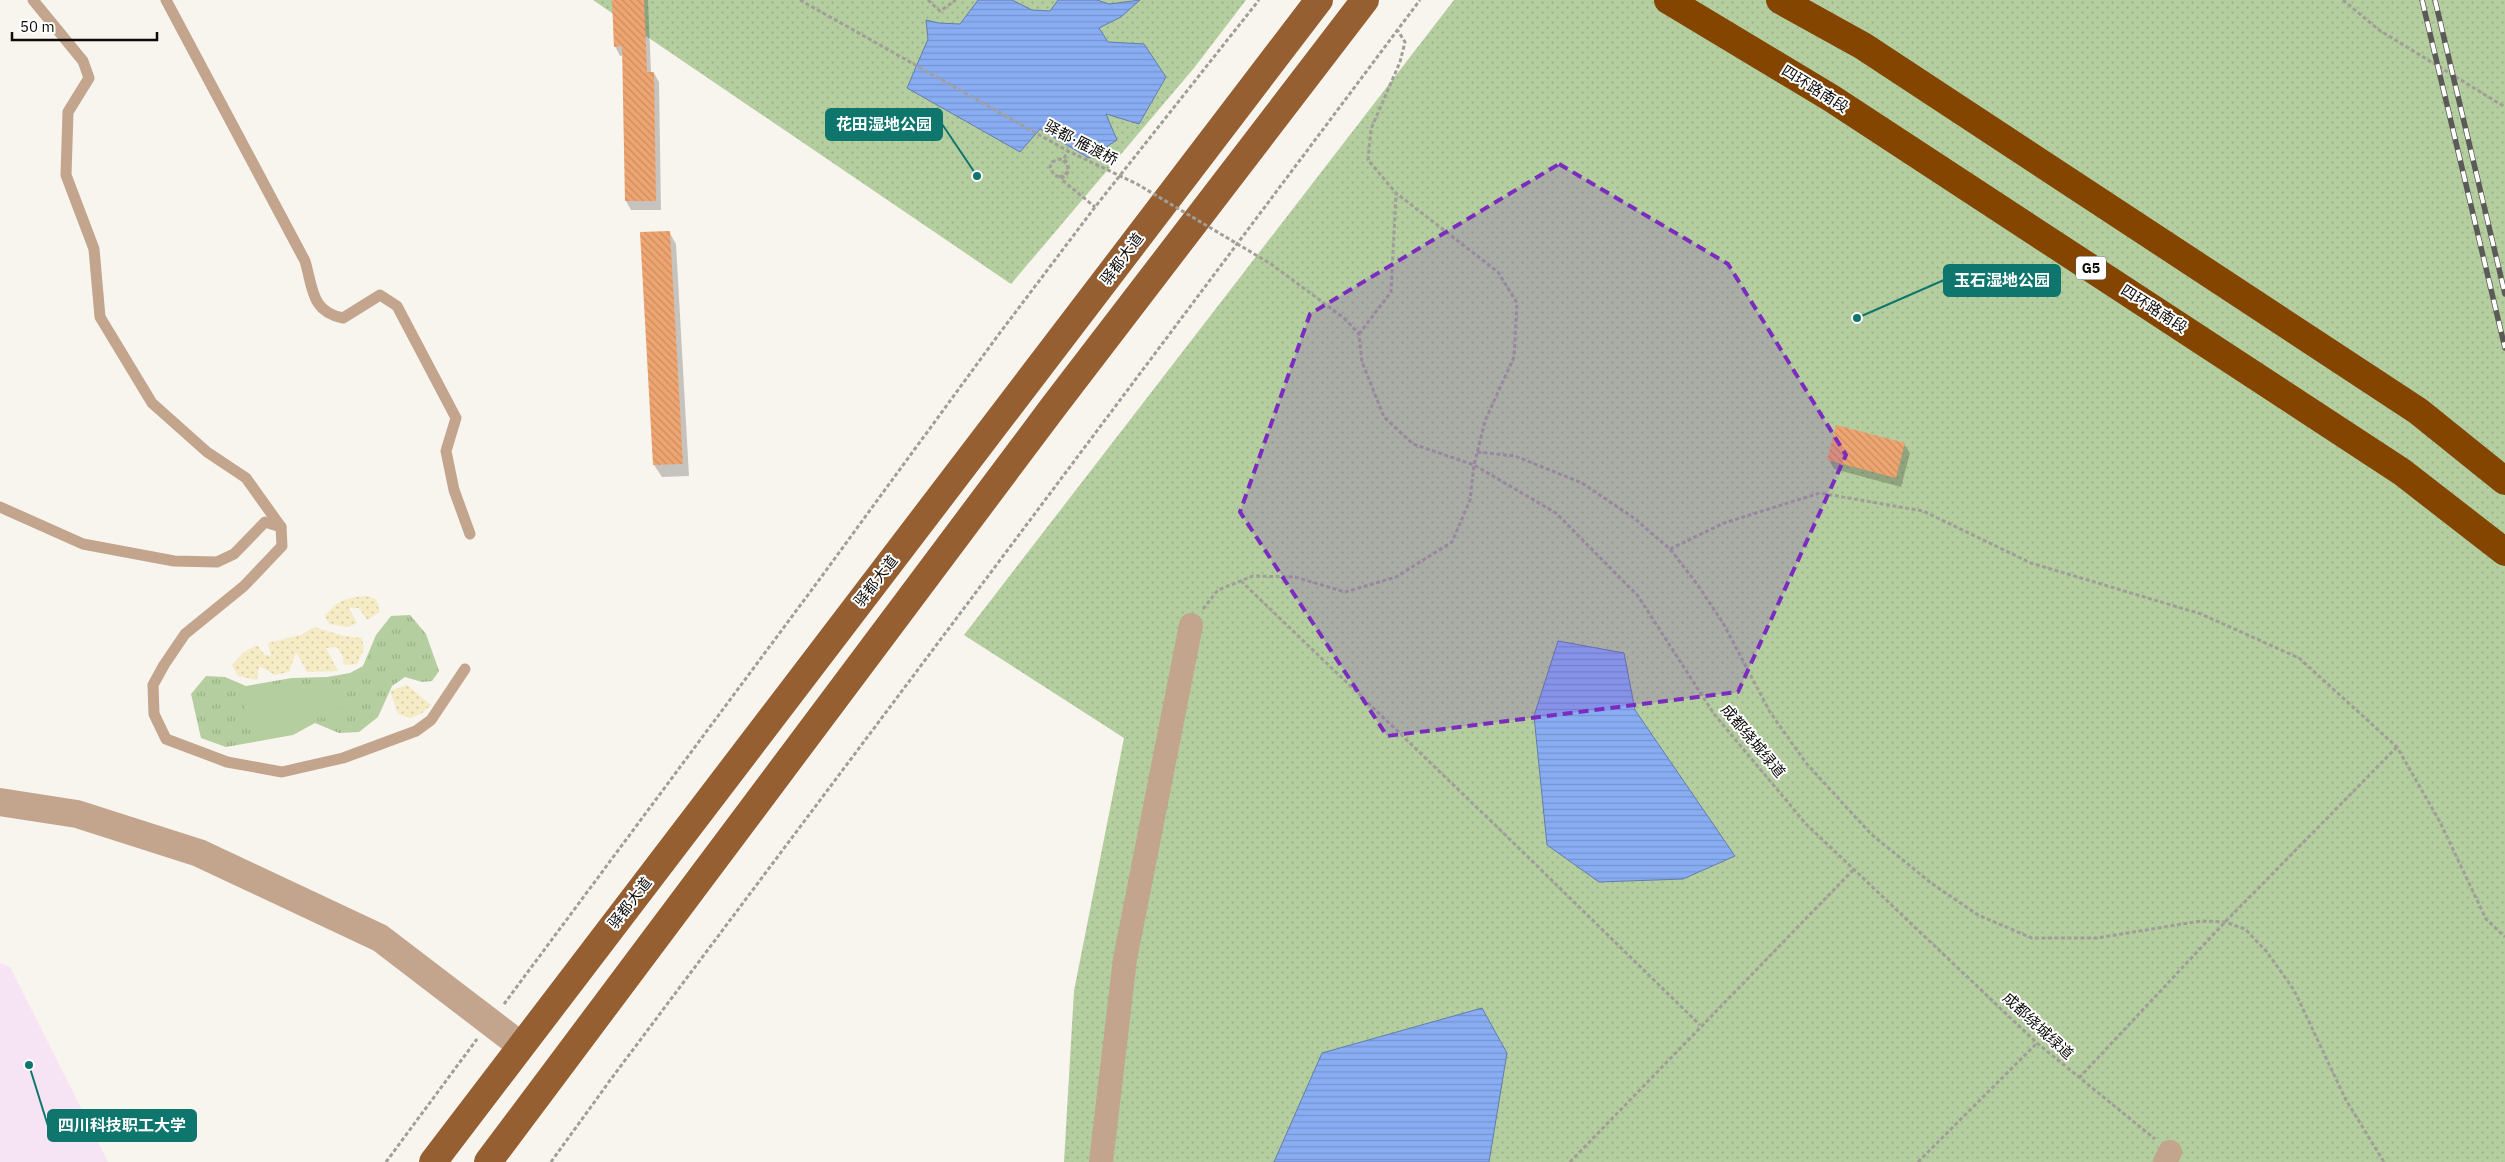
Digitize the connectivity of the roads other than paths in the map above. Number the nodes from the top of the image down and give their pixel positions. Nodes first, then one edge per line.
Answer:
1 (33, 0) edge
2 (166, 0) edge
3 (1319, 0) edge
4 (1365, 0) edge
5 (1668, 0) edge
6 (1780, 0) edge
7 (2505, 480) edge
8 (0, 507) edge
9 (281, 527) junction
10 (470, 534) dead end
11 (2505, 552) edge
12 (1191, 625) road end
13 (465, 669) dead end
14 (0, 802) edge
15 (520, 1045) junction
16 (433, 1162) edge
17 (488, 1162) edge
18 (1101, 1162) edge

1 - 9 lane
2 - 10 lane
3 - 15 main road, 驿都大道
4 - 17 main road
5 - 11 highway, 四环路南段 / G5
6 - 7 highway
8 - 9 lane
9 - 13 lane
12 - 18 street
14 - 15 street
15 - 16 main road, 驿都大道

